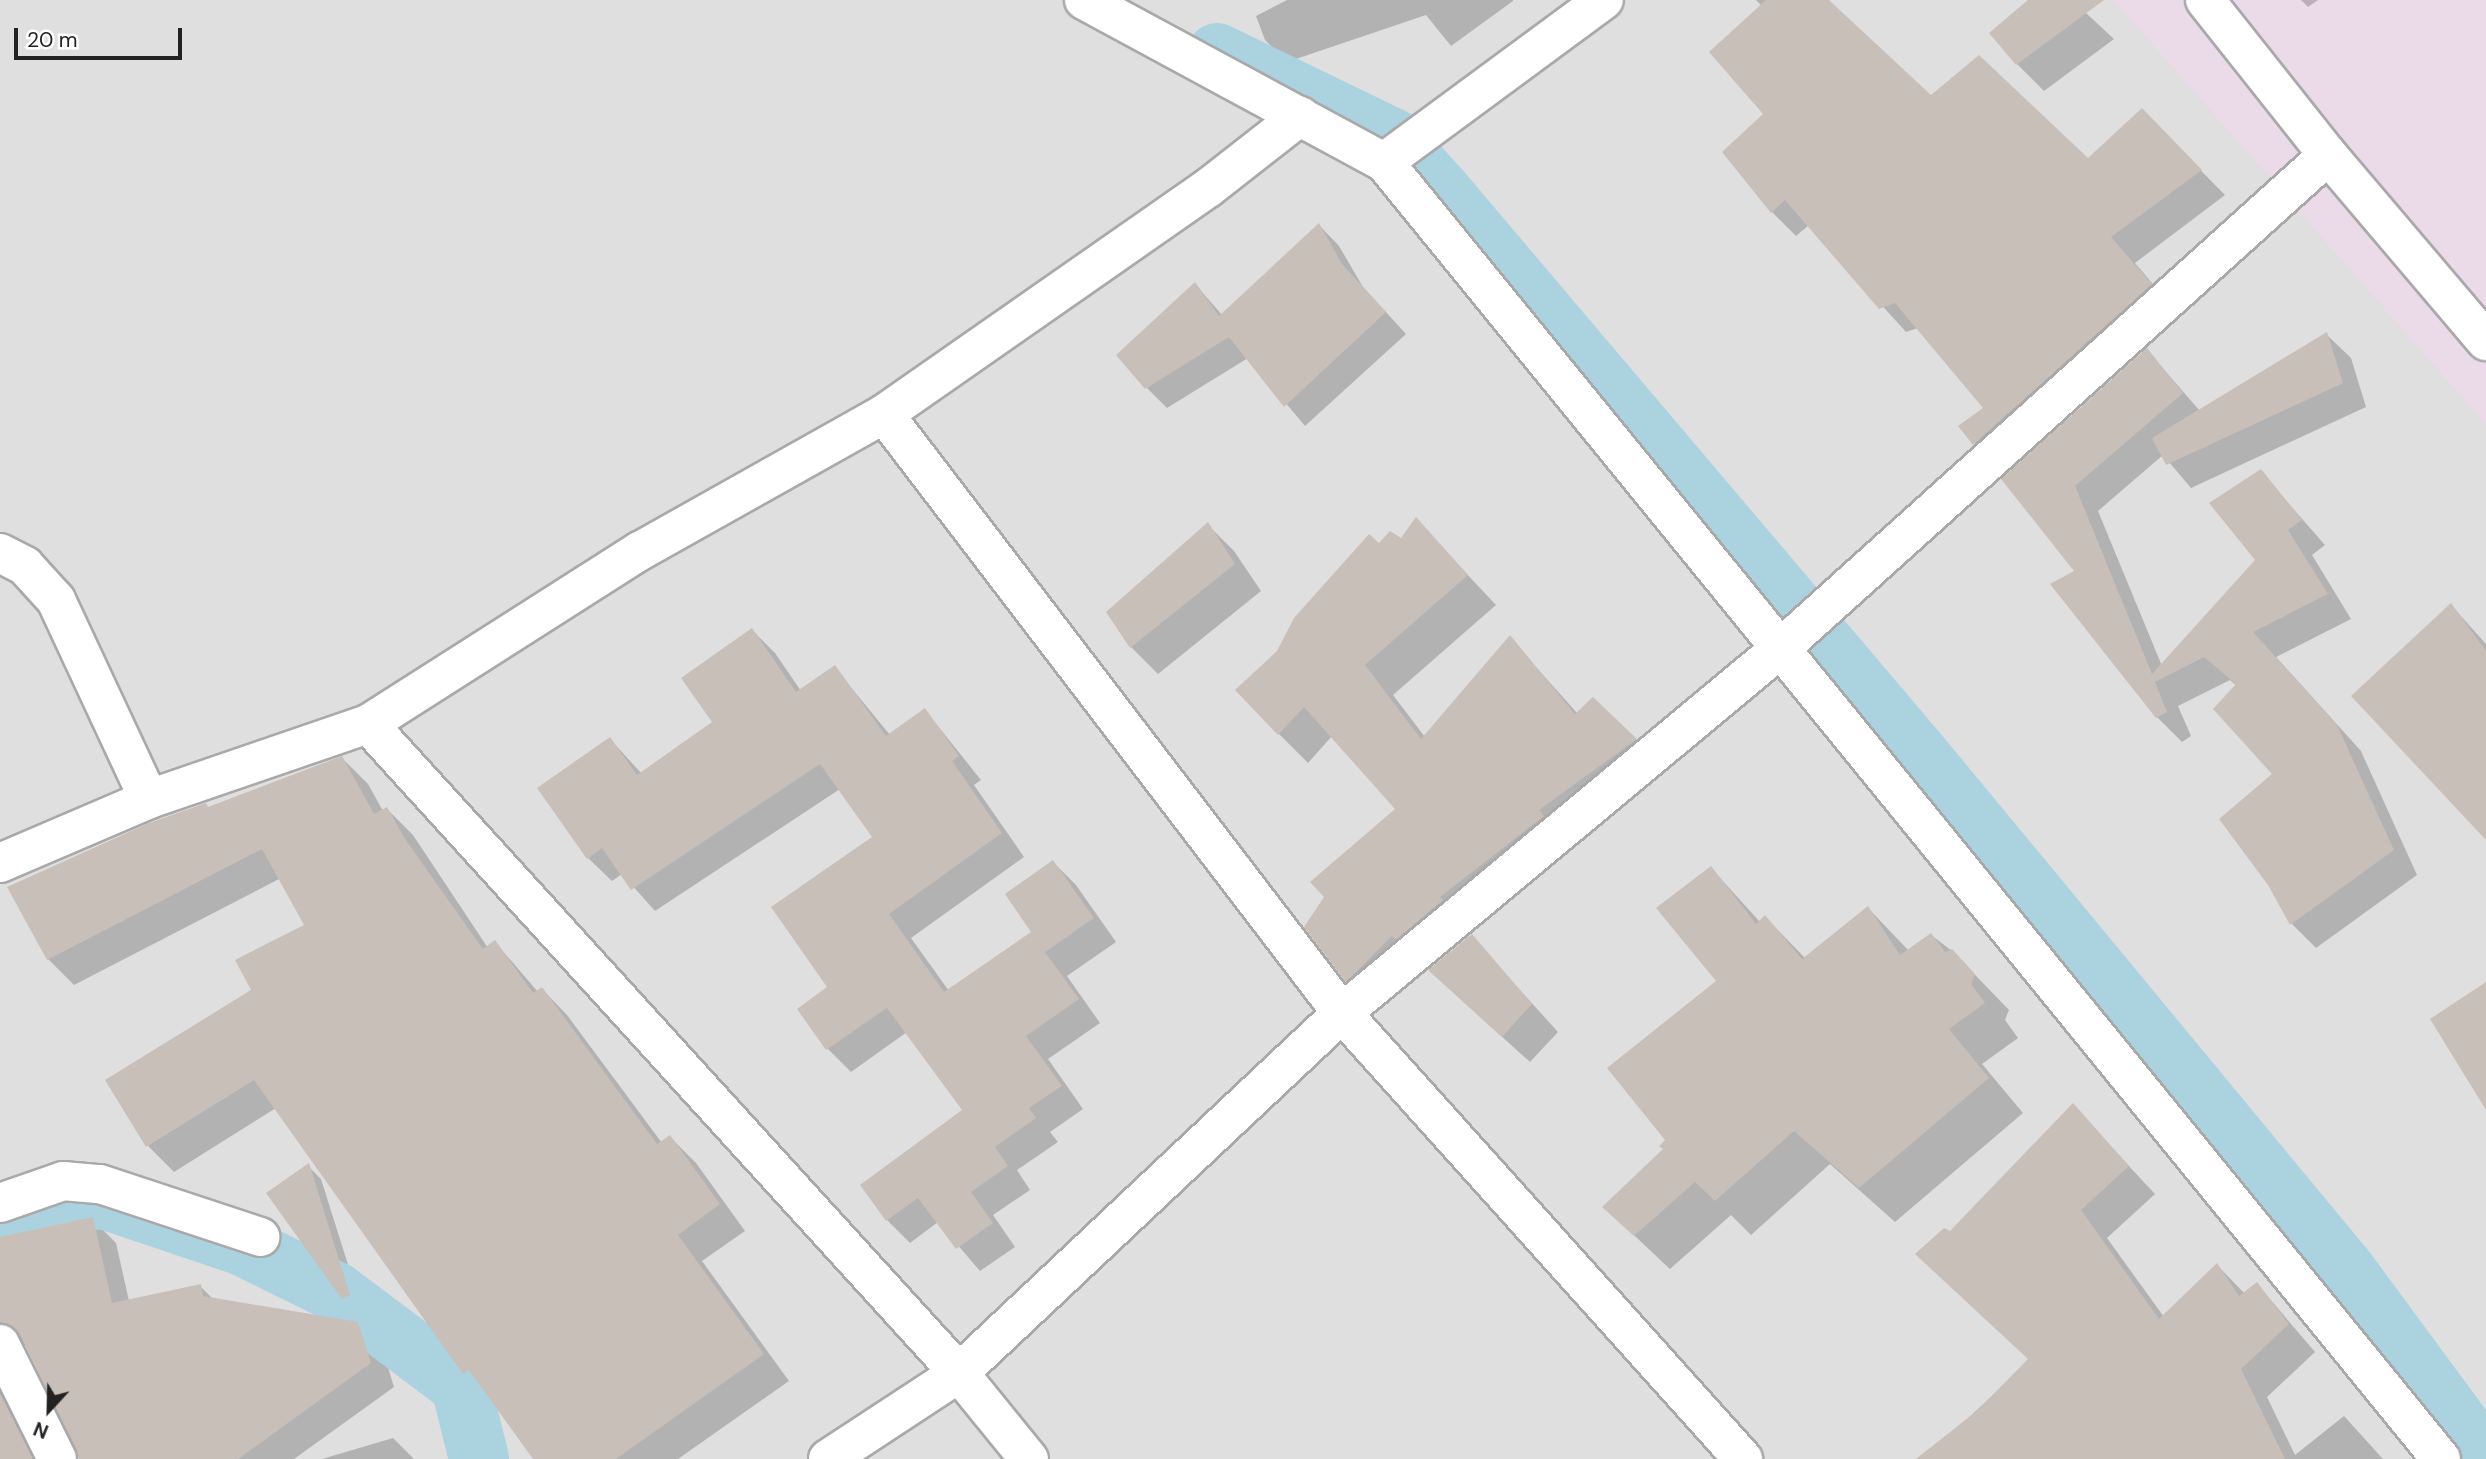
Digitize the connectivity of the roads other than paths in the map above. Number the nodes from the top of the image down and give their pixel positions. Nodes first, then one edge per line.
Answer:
1 (1084, 0) edge
2 (1604, 0) edge
3 (2205, 0) edge
4 (1300, 116) junction
5 (2328, 155) junction
6 (1384, 162) junction
7 (2486, 341) edge
8 (884, 414) junction
9 (0, 553) edge
10 (1782, 647) junction
11 (368, 724) junction
12 (149, 799) junction
13 (0, 863) edge
14 (1342, 1013) junction
15 (0, 1203) edge
16 (260, 1237) dead end
17 (0, 1345) edge
18 (959, 1373) junction
19 (57, 1459) edge
20 (828, 1459) edge
21 (1029, 1459) edge
22 (1743, 1459) edge
23 (2441, 1459) edge

1 - 4 street
2 - 6 street
3 - 5 street
4 - 6 street
4 - 8 street
5 - 7 street
5 - 10 street
6 - 10 street
8 - 11 street
8 - 14 street
9 - 12 street
10 - 14 street
10 - 23 street
11 - 12 street
11 - 18 street
12 - 13 street
14 - 18 street
14 - 22 street
15 - 16 street
17 - 19 street
18 - 20 street
18 - 21 street

